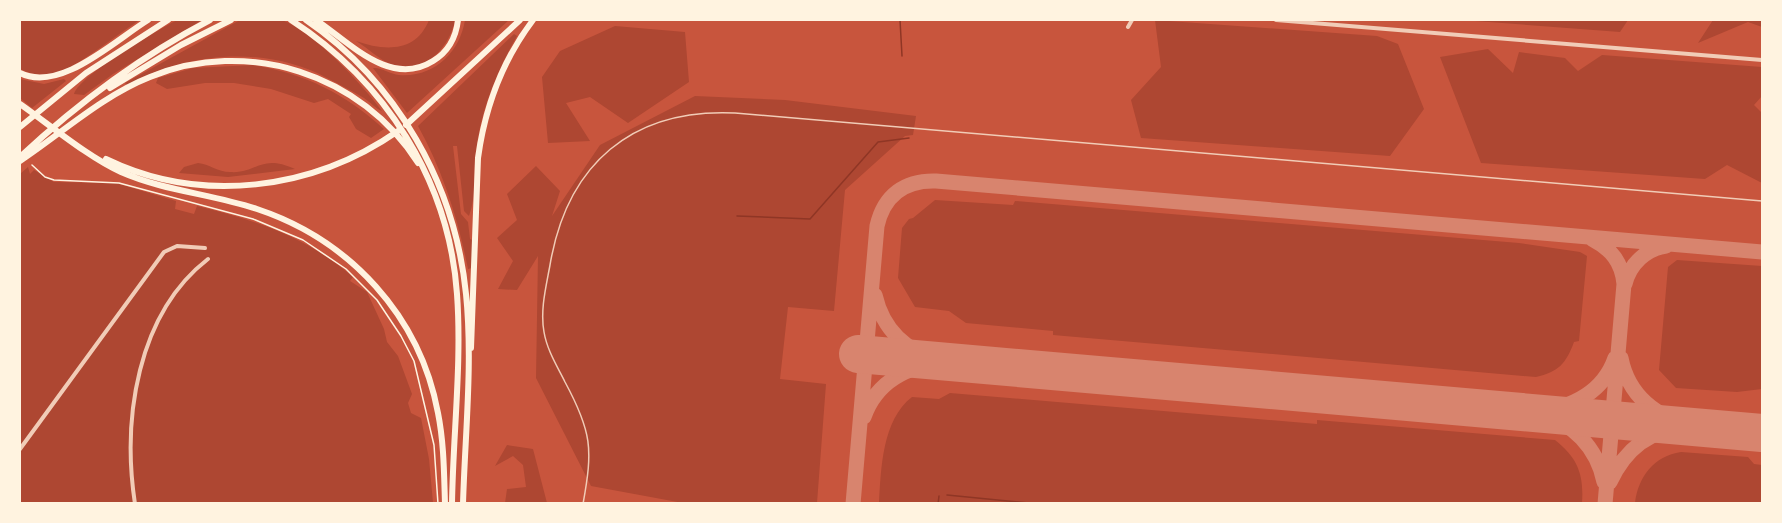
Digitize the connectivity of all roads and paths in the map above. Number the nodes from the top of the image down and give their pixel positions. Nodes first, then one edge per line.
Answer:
1 (148, 20) edge
2 (168, 20) edge
3 (210, 20) edge
4 (231, 20) edge
5 (291, 20) edge
6 (306, 20) edge
7 (316, 20) edge
8 (458, 20) edge
9 (520, 20) edge
10 (533, 20) edge
11 (1132, 20) edge
12 (1276, 20) edge
13 (1128, 27) dead end
14 (1762, 60) edge
15 (20, 73) edge
16 (20, 104) edge
17 (74, 110) junction
18 (399, 118) junction
19 (20, 126) edge
20 (406, 134) junction
21 (84, 148) junction
22 (20, 159) edge
23 (32, 165) dead end
24 (1762, 201) edge
25 (205, 248) dead end
26 (208, 259) dead end
27 (467, 385) junction
28 (20, 449) edge
29 (135, 504) edge
30 (438, 504) edge
31 (445, 504) edge
32 (452, 504) edge
33 (463, 504) edge
34 (584, 504) edge

1 - 15 highway
2 - 19 highway
3 - 17 highway
4 - 17 highway
5 - 18 highway
6 - 18 highway
7 - 8 highway
9 - 21 highway
10 - 27 highway
11 - 13 street
12 - 14 street
16 - 21 highway
17 - 22 highway
18 - 20 highway
20 - 22 highway
20 - 27 highway
20 - 32 highway
21 - 31 highway
23 - 30 path
24 - 34 lane
25 - 28 street
26 - 29 street
27 - 33 highway

